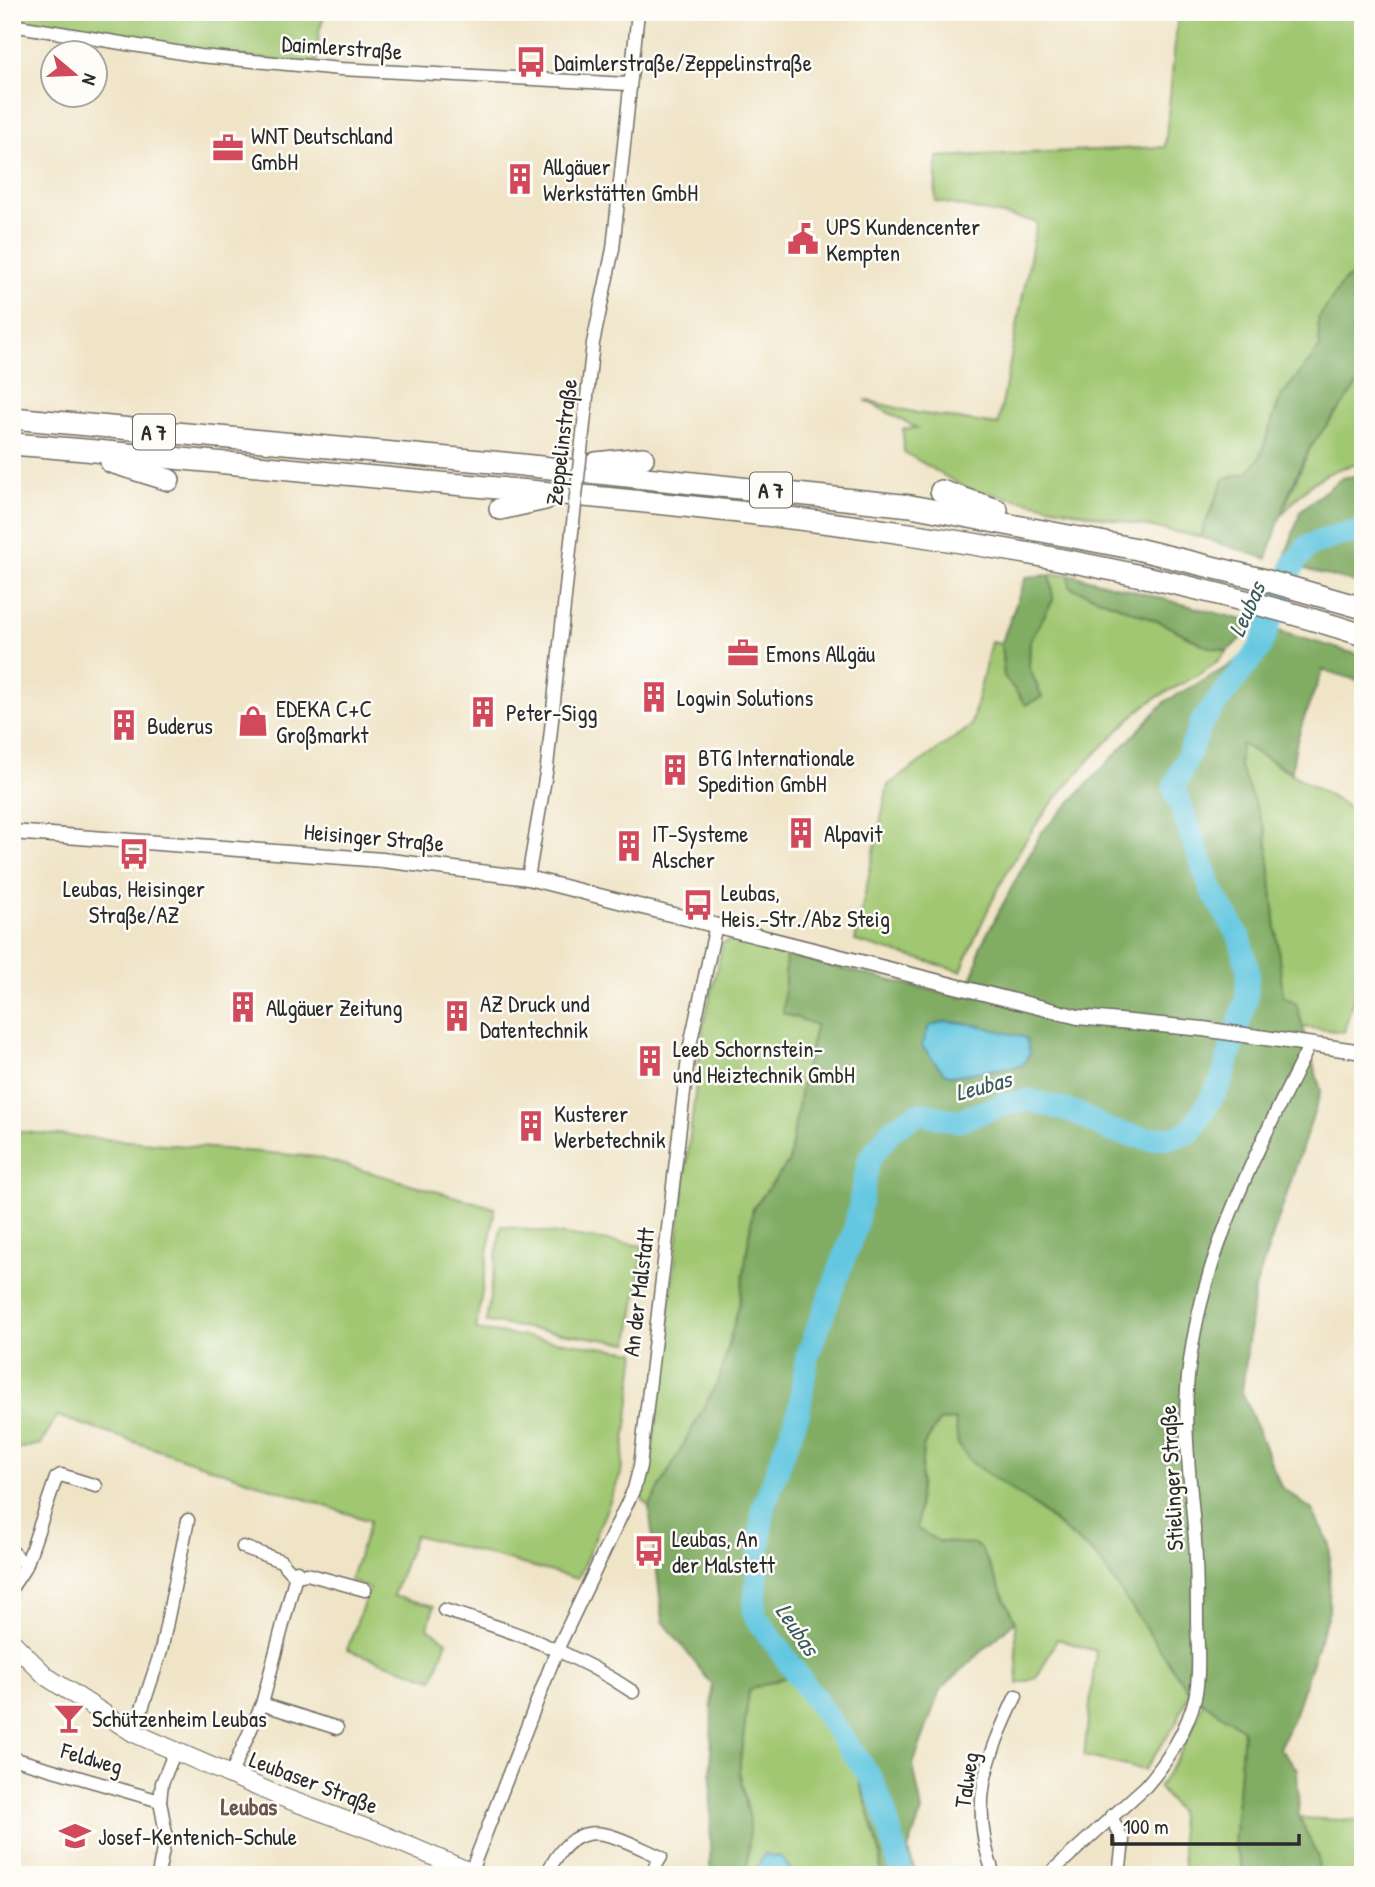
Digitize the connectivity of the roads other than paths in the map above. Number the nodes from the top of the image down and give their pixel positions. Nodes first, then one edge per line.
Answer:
1 (638, 12) edge
2 (12, 25) edge
3 (628, 84) junction
4 (12, 418) edge
5 (12, 444) edge
6 (69, 449) junction
7 (643, 458) dead end
8 (503, 463) junction
9 (169, 480) dead end
10 (941, 491) dead end
11 (568, 494) junction
12 (500, 509) dead end
13 (1036, 529) junction
14 (1360, 607) edge
15 (1354, 632) edge
16 (12, 832) edge
17 (528, 878) junction
18 (721, 927) junction
19 (1309, 1046) junction
20 (1363, 1052) edge
21 (96, 1486) dead end
22 (188, 1520) dead end
23 (243, 1547) dead end
24 (12, 1551) edge
25 (26, 1566) junction
26 (296, 1573) junction
27 (12, 1587) edge
28 (365, 1590) dead end
29 (444, 1610) dead end
30 (12, 1643) edge
31 (557, 1650) junction
32 (633, 1692) dead end
33 (1016, 1696) dead end
34 (262, 1704) junction
35 (337, 1728) dead end
36 (134, 1733) junction
37 (175, 1751) junction
38 (12, 1758) edge
39 (230, 1776) junction
40 (160, 1801) junction
41 (1111, 1816) junction
42 (474, 1873) edge
43 (158, 1875) edge
44 (546, 1875) edge
45 (650, 1875) edge
46 (994, 1875) edge
47 (1048, 1875) edge
48 (1119, 1875) edge

1 - 3 street, Zeppelinstraße
2 - 3 street, Daimlerstraße
3 - 17 street, Zeppelinstraße, bridge
4 - 8 highway, A 7
5 - 6 highway, A 7
6 - 9 highway
6 - 11 highway, A 7
7 - 8 highway
8 - 13 highway, A 7
10 - 13 highway
11 - 12 highway
11 - 15 highway, A 7
13 - 14 highway, A 7
16 - 17 street, Heisinger Straße
17 - 18 street, Heisinger Straße
18 - 19 street, Heisinger Straße
18 - 31 street, An der Malstatt
19 - 20 street, Heisinger Straße
19 - 41 street, Stielinger Straße
21 - 25 street
22 - 36 street
23 - 26 street
24 - 25 street
25 - 27 street
26 - 28 street
26 - 34 street
29 - 31 street
30 - 36 main road, Leubaser Straße
31 - 32 street
31 - 42 street, An der Malstatt
33 - 46 street, Talweg
34 - 35 street
34 - 39 street
36 - 37 main road, Leubaser Straße
37 - 39 main road, Leubaser Straße
37 - 40 street
38 - 40 street, Feldweg
39 - 42 main road, Leubaser Straße
40 - 43 street
41 - 47 street, Stielinger Straße
41 - 48 street
44 - 45 street

